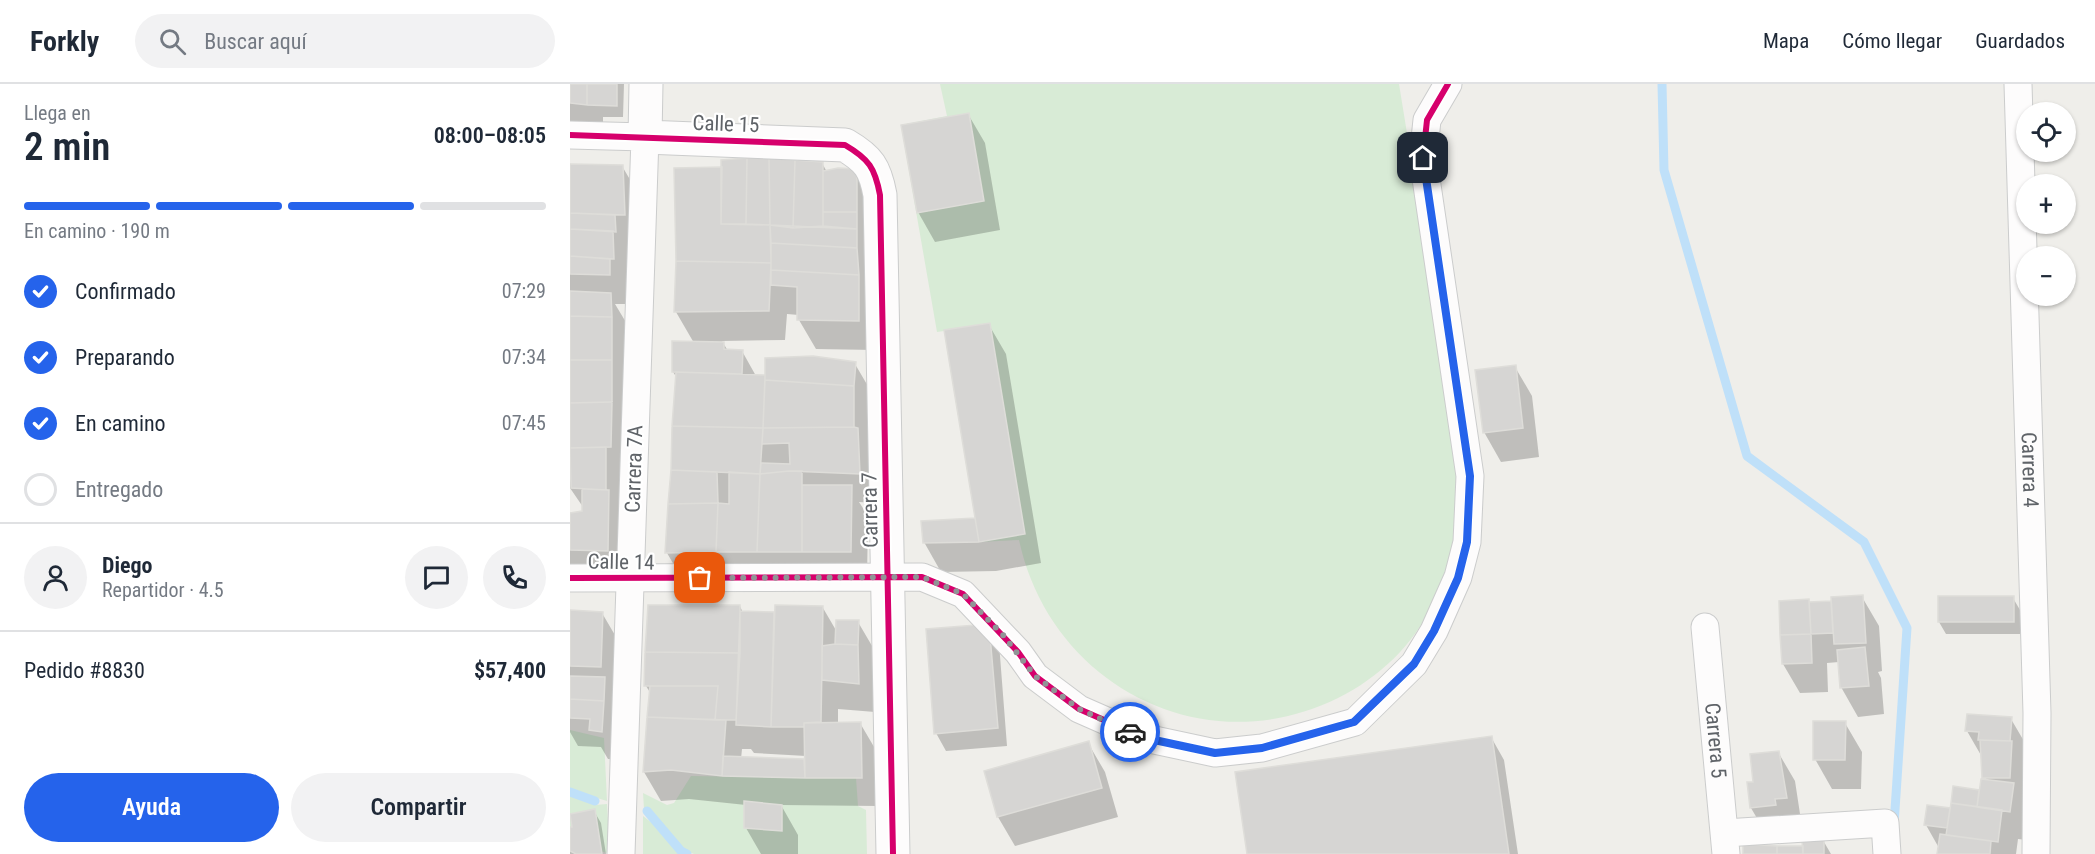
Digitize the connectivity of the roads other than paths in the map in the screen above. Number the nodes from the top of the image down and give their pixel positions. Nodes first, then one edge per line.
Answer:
1 (646, 84) edge
2 (1448, 84) edge
3 (2018, 84) edge
4 (570, 135) edge
5 (645, 137) junction
6 (872, 168) joint
7 (888, 577) junction
8 (570, 578) edge
9 (630, 579) junction
10 (1705, 627) dead end
11 (1726, 844) edge
12 (621, 854) edge
13 (893, 854) edge
14 (1887, 854) edge
15 (2036, 854) edge

1 - 5 street, Carrera 7A
2 - 7 street, Calle 14
3 - 15 street, Carrera 4
4 - 5 street, Calle 15
5 - 6 street, Calle 15
5 - 9 street, Carrera 7A
6 - 7 street, Carrera 7
7 - 9 street, Calle 14
7 - 13 street, Carrera 7
8 - 9 street, Calle 14
9 - 12 street, Carrera 7A
10 - 11 street, Carrera 5
11 - 14 street

